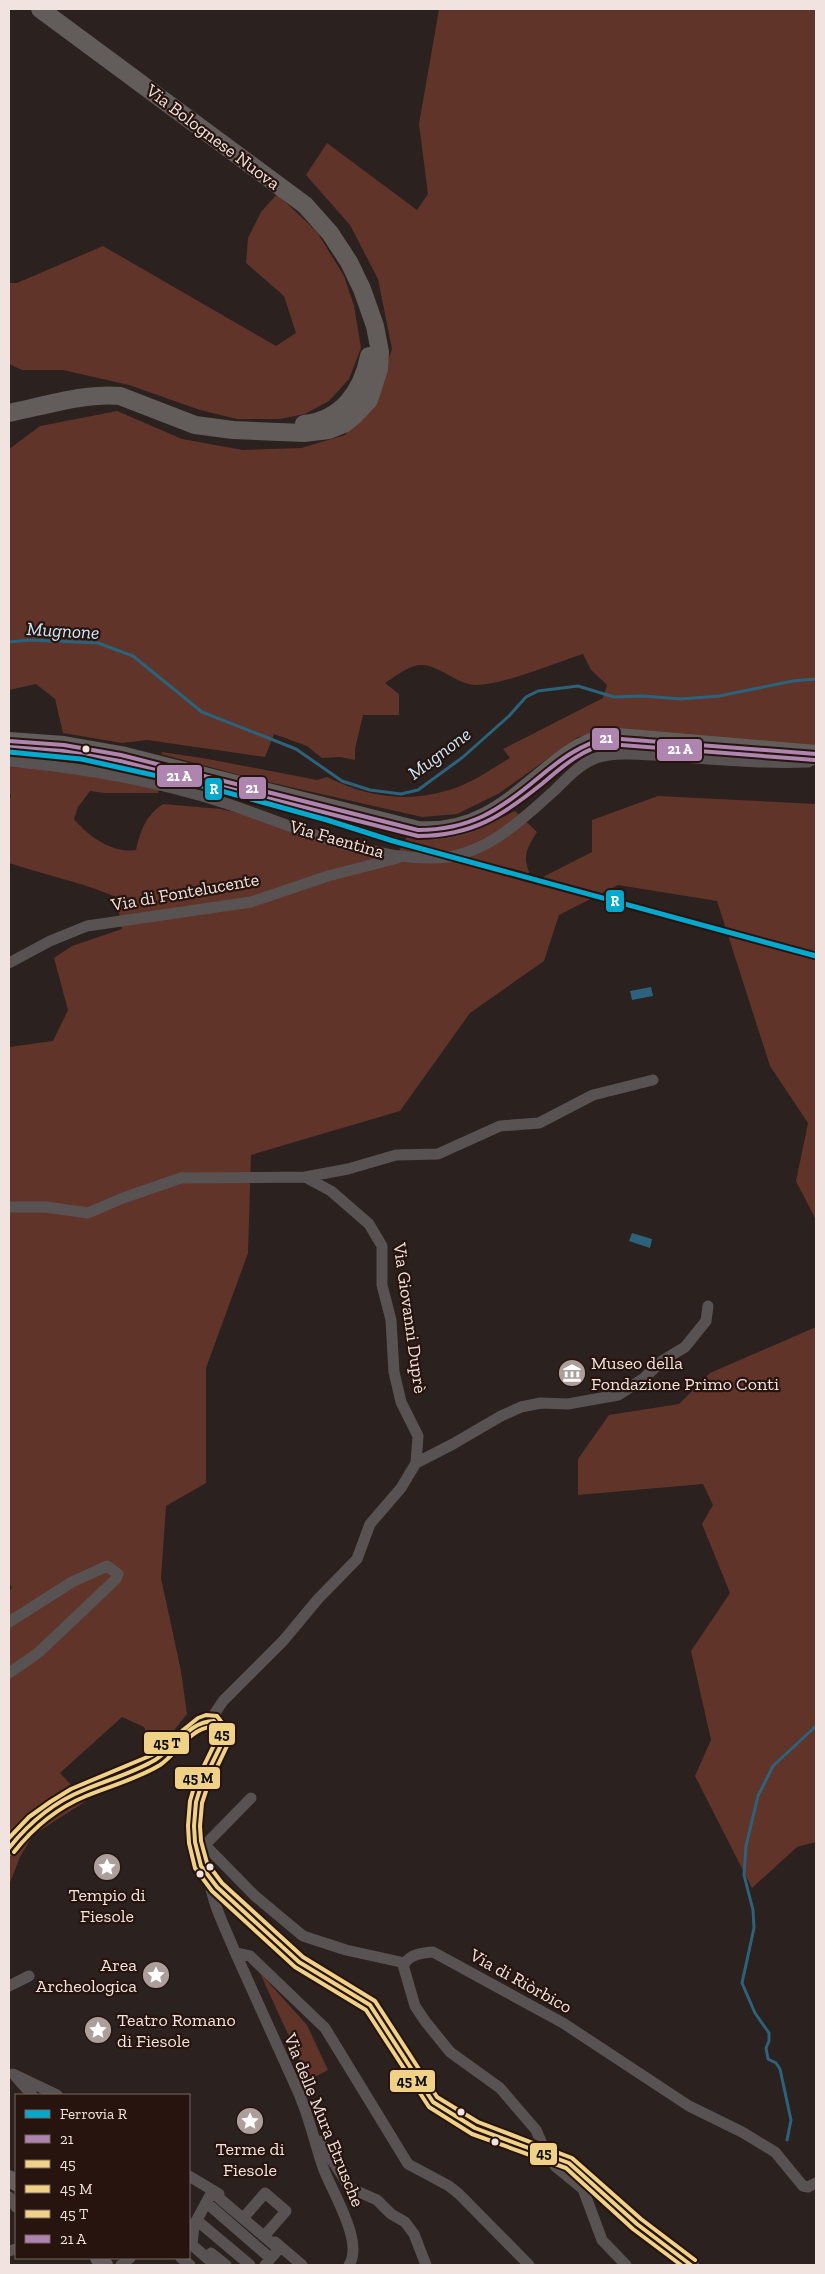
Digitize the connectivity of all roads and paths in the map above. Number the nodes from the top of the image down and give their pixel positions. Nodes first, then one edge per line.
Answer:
1 (40, 9) edge
2 (9, 412) edge
3 (9, 741) edge
4 (815, 754) edge
5 (9, 761) edge
6 (400, 857) junction
7 (9, 963) edge
8 (653, 1080) dead end
9 (305, 1177) junction
10 (9, 1207) edge
11 (708, 1306) dead end
12 (416, 1463) junction
13 (9, 1622) edge
14 (9, 1673) edge
15 (214, 1721) junction
16 (251, 1798) dead end
17 (9, 1848) edge
18 (201, 1849) junction
19 (209, 1877) junction
20 (236, 1953) junction
21 (405, 1963) junction
22 (29, 1976) dead end
23 (9, 1986) edge
24 (11, 2072) edge
25 (31, 2094) edge
26 (55, 2094) edge
27 (312, 2128) junction
28 (553, 2159) junction
29 (190, 2177) edge
30 (816, 2183) edge
31 (215, 2191) junction
32 (208, 2204) junction
33 (245, 2216) junction
34 (200, 2223) junction
35 (266, 2234) junction
36 (279, 2245) junction
37 (265, 2262) edge
38 (215, 2265) edge
39 (226, 2265) edge
40 (250, 2265) edge
41 (302, 2265) edge
42 (349, 2265) edge
43 (426, 2265) edge
44 (529, 2265) edge
45 (626, 2265) edge
46 (692, 2265) edge

1 - 2 main road, Via Bolognese Nuova
3 - 4 main road, Via Faentina
4 - 6 street, Via Faentina
5 - 6 street, Via Faentina
6 - 7 street, Via di Fontelucente
8 - 9 street
9 - 10 street, Via Giovanni Duprè
9 - 12 street, Via Giovanni Duprè
11 - 12 street
12 - 15 street, Via Giovanni Duprè
13 - 14 street
15 - 17 street
15 - 18 street
16 - 18 street
18 - 19 street
18 - 21 street
19 - 20 street, Via delle Mura Etrusche
19 - 28 street
20 - 27 street, Via delle Mura Etrusche
20 - 44 street
21 - 28 street
21 - 30 street, Via di Riòrbico
22 - 23 street
24 - 25 street
24 - 26 street
27 - 42 street, Via delle Mura Etrusche
27 - 43 street
28 - 45 street
28 - 46 street
29 - 31 street
31 - 32 street
31 - 33 street
32 - 34 street
32 - 37 street
33 - 35 street
33 - 35 street
34 - 39 street
34 - 40 street
35 - 36 street
36 - 37 street
36 - 41 street
37 - 38 street

